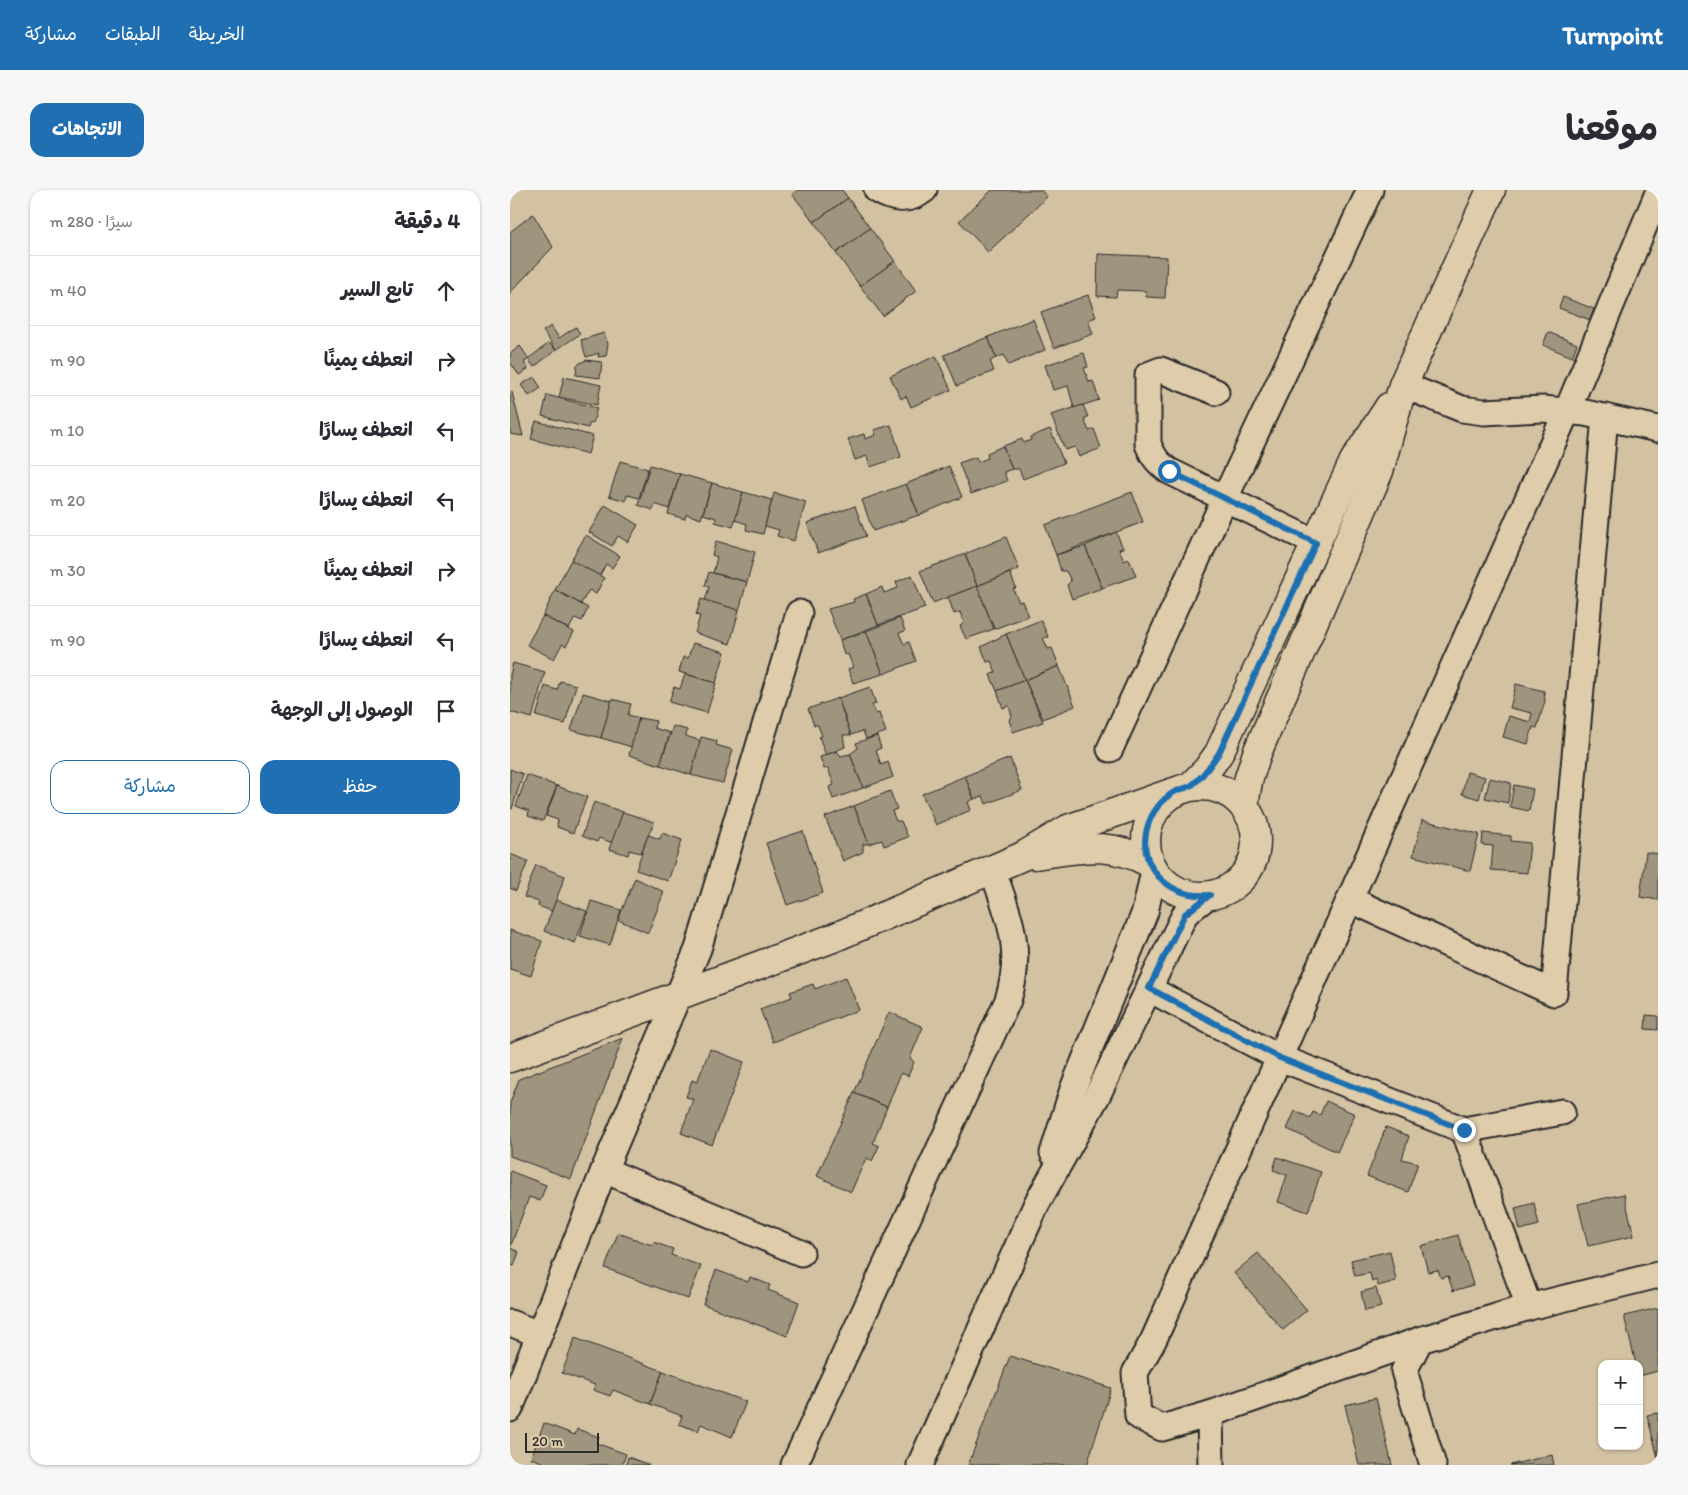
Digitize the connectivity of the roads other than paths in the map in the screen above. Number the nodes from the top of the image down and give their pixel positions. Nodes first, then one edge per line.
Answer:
1 (877, 190) edge
2 (924, 190) edge
3 (1370, 190) edge
4 (1491, 190) edge
5 (1658, 193) edge
6 (1403, 385) junction
7 (1216, 392) dead end
8 (1567, 412) junction
9 (1605, 417) junction
10 (1658, 429) edge
11 (1225, 498) junction
12 (1316, 543) junction
13 (799, 613) dead end
14 (1110, 749) dead end
15 (1182, 789) junction
16 (1244, 806) junction
17 (1023, 856) junction
18 (1152, 867) junction
19 (992, 869) junction
20 (1210, 895) junction
21 (1351, 900) junction
22 (1149, 988) junction
23 (680, 995) junction
24 (510, 1058) edge
25 (1280, 1058) junction
26 (1562, 1112) dead end
27 (1464, 1130) junction
28 (604, 1170) junction
29 (1037, 1203) junction
30 (801, 1253) dead end
31 (1658, 1275) edge
32 (1529, 1307) junction
33 (510, 1323) edge
34 (539, 1334) junction
35 (1420, 1340) junction
36 (510, 1409) edge
37 (1210, 1414) junction
38 (794, 1465) edge
39 (920, 1465) edge
40 (1211, 1465) edge
41 (1434, 1465) edge

1 - 2 street
3 - 11 street
4 - 6 main road
5 - 8 street
6 - 8 street
6 - 12 main road
6 - 16 main road
7 - 11 street
8 - 9 street
8 - 21 street
9 - 10 street
9 - 21 street
11 - 12 street
11 - 14 street
12 - 15 main road
13 - 23 street
15 - 16 main road
15 - 17 main road
15 - 18 main road
16 - 20 main road
17 - 18 main road
17 - 19 main road
18 - 20 main road
18 - 29 street
19 - 23 main road
19 - 38 street
20 - 22 street
21 - 25 street
22 - 25 street
22 - 29 street
23 - 24 main road
23 - 28 street
25 - 27 street
25 - 37 street
26 - 27 street
27 - 32 street
28 - 30 street
28 - 34 street
29 - 39 street
31 - 32 street
32 - 35 street
33 - 34 street
34 - 36 street
35 - 37 street
35 - 41 street
37 - 40 street

